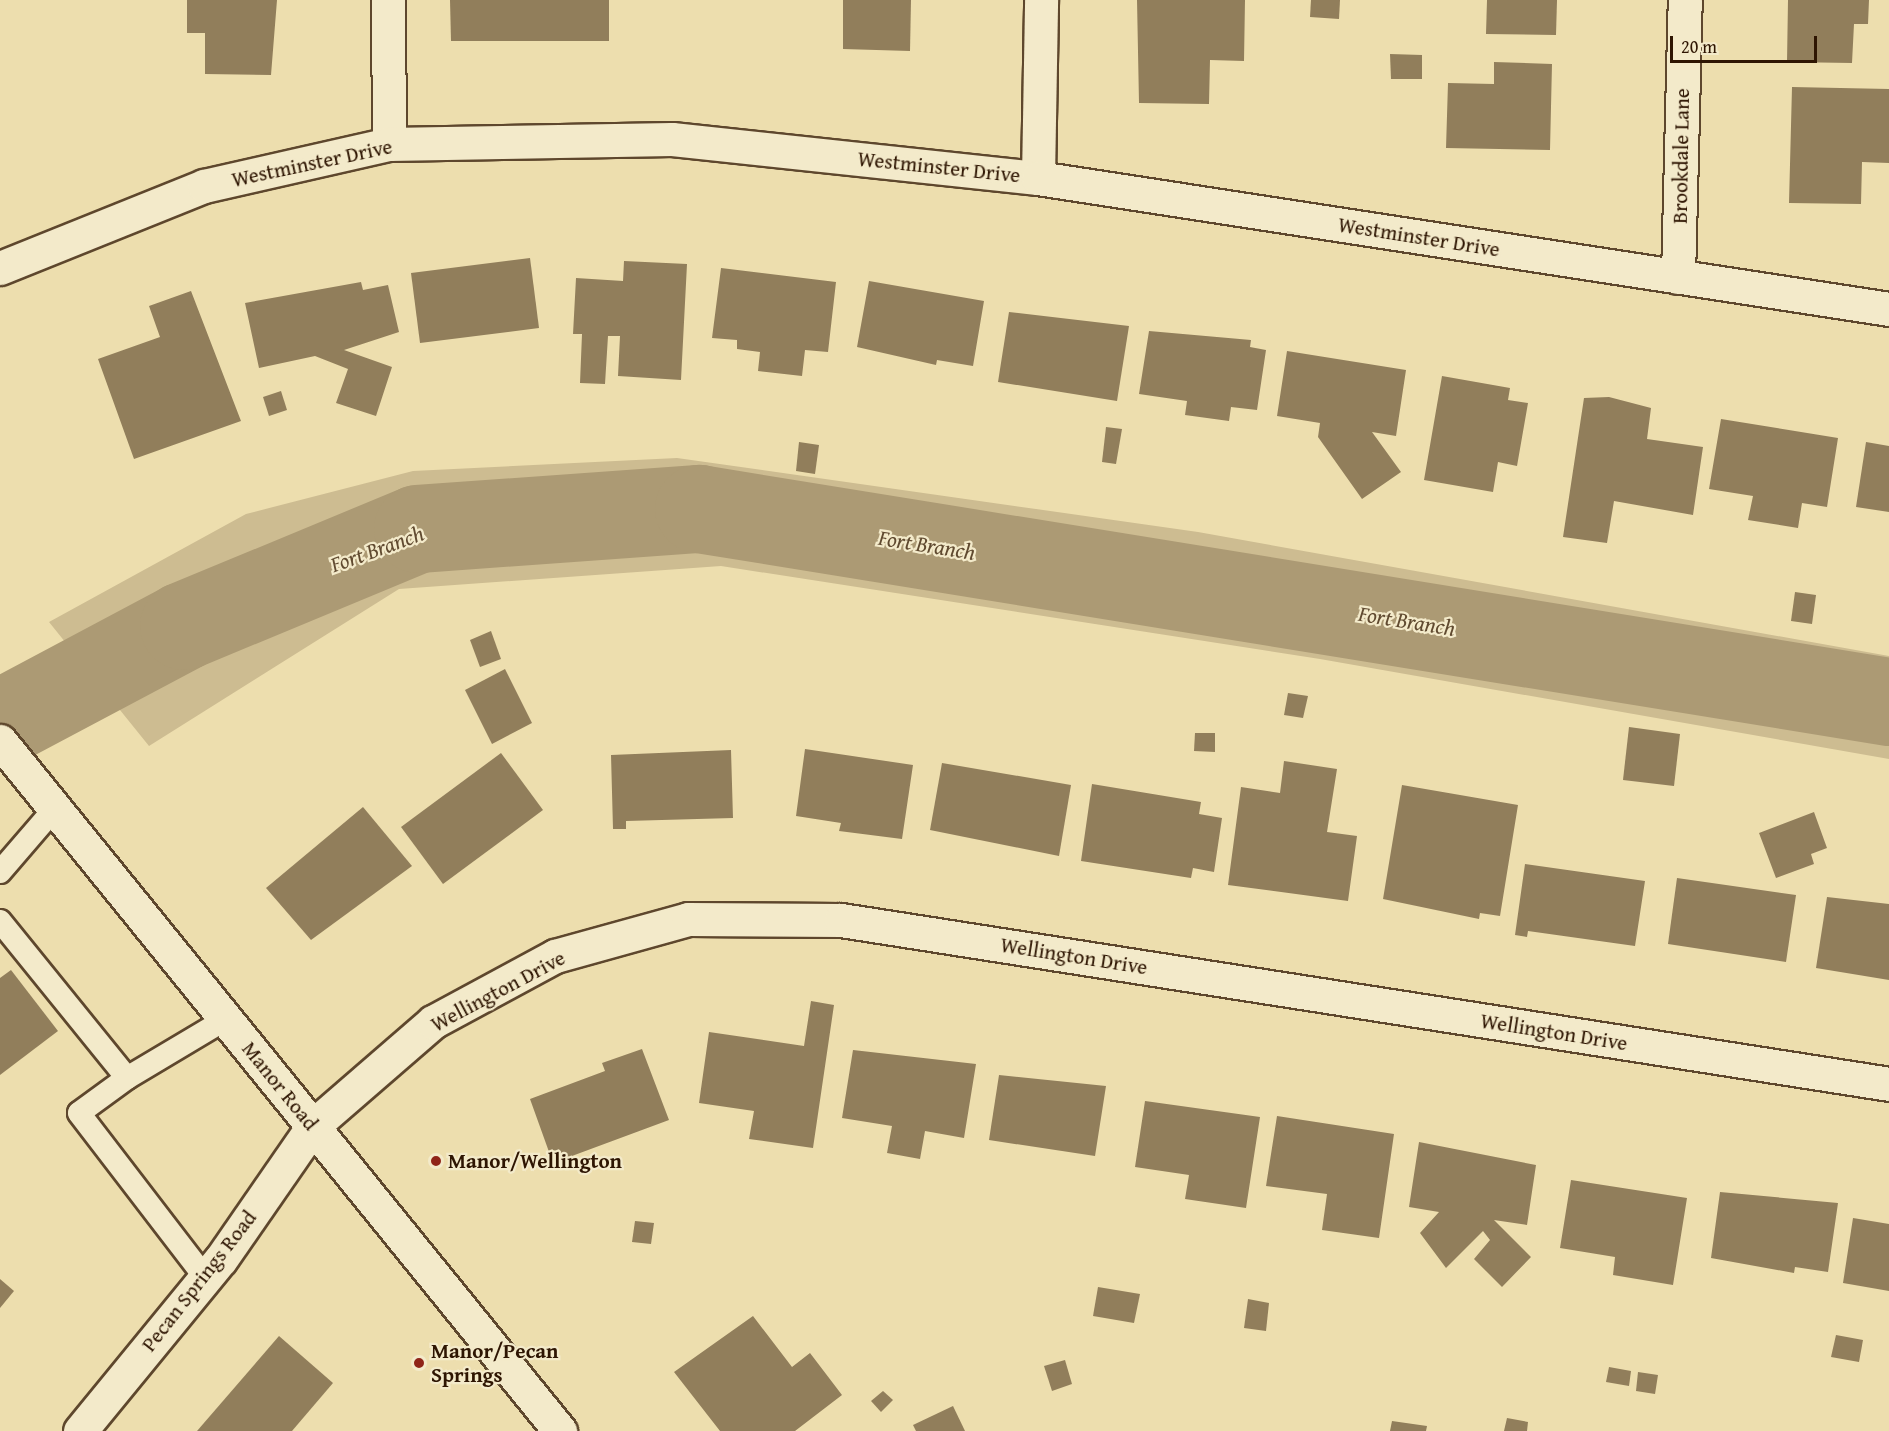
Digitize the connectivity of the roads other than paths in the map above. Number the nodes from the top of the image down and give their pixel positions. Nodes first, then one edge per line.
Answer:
1 (388, 0) edge
2 (1041, 0) edge
3 (1685, 0) edge
4 (389, 144) junction
5 (1038, 178) junction
6 (0, 268) edge
7 (1678, 277) junction
8 (1889, 309) edge
9 (0, 741) edge
10 (55, 808) junction
11 (0, 872) edge
12 (0, 921) edge
13 (226, 1018) junction
14 (127, 1078) junction
15 (1889, 1084) edge
16 (313, 1126) junction
17 (205, 1277) junction
18 (80, 1431) edge
19 (560, 1431) edge

1 - 4 street
2 - 5 street
3 - 7 street, Brookdale Lane
4 - 5 street, Westminster Drive
4 - 6 street, Westminster Drive
5 - 7 street, Westminster Drive
7 - 8 street, Westminster Drive
9 - 10 street, Manor Road
10 - 11 lane
10 - 13 street, Manor Road
12 - 14 lane
13 - 14 lane
13 - 16 street, Manor Road
14 - 17 lane
15 - 16 street, Wellington Drive
16 - 17 street, Pecan Springs Road
16 - 19 street, Manor Road
17 - 18 street, Pecan Springs Road

